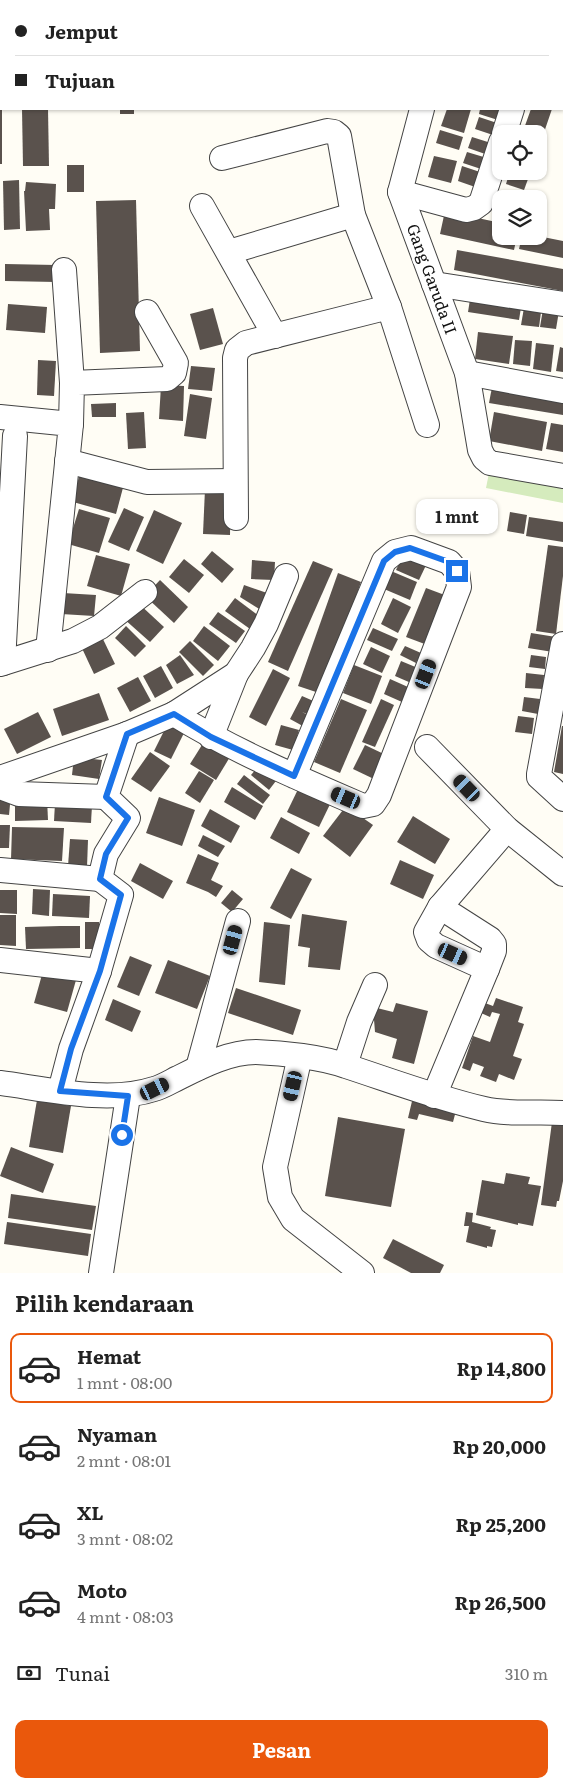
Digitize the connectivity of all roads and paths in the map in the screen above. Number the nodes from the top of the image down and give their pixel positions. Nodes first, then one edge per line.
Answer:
1 (422, 110) edge
2 (512, 110) edge
3 (507, 125) edge
4 (222, 158) dead end
5 (492, 169) edge
6 (400, 192) junction
7 (202, 206) dead end
8 (353, 214) junction
9 (229, 252) junction
10 (64, 270) dead end
11 (434, 284) junction
12 (563, 304) edge
13 (389, 307) junction
14 (147, 312) dead end
15 (275, 336) junction
16 (467, 373) junction
17 (72, 383) junction
18 (563, 391) edge
19 (0, 417) edge
20 (71, 424) junction
21 (427, 425) dead end
22 (15, 436) dead end
23 (67, 461) junction
24 (563, 476) edge
25 (235, 481) junction
26 (6, 484) edge
27 (236, 518) dead end
28 (4, 540) edge
29 (286, 576) dead end
30 (145, 592) dead end
31 (563, 644) edge
32 (48, 650) junction
33 (2, 664) edge
34 (236, 674) junction
35 (174, 714) junction
36 (127, 734) junction
37 (211, 737) junction
38 (427, 747) dead end
39 (294, 776) junction
40 (0, 778) edge
41 (0, 787) edge
42 (106, 797) junction
43 (563, 799) edge
44 (506, 829) junction
45 (0, 870) edge
46 (563, 874) edge
47 (100, 879) junction
48 (440, 907) junction
49 (238, 921) dead end
50 (0, 960) edge
51 (487, 969) junction
52 (100, 971) junction
53 (375, 984) dead end
54 (300, 1056) junction
55 (198, 1068) junction
56 (352, 1068) junction
57 (0, 1082) edge
58 (60, 1091) junction
59 (128, 1096) junction
60 (434, 1096) junction
61 (563, 1114) edge
62 (101, 1273) edge
63 (362, 1273) edge

1 - 6 street
2 - 3 street
4 - 8 street
5 - 6 street
6 - 11 street, Gang Garuda II
7 - 9 street
8 - 9 street
8 - 13 street
9 - 15 street
10 - 17 street
11 - 12 street
11 - 16 street, Gang Garuda II
13 - 15 street
13 - 21 street
14 - 17 street
15 - 25 street
16 - 18 street
16 - 24 street, Gang Garuda II
17 - 20 street
19 - 20 street
20 - 23 street
22 - 26 street
23 - 25 street
23 - 32 street
25 - 27 street
26 - 28 street
28 - 33 street
29 - 34 street
30 - 32 street
31 - 43 street
32 - 33 street
34 - 35 street
34 - 37 street
35 - 36 street
35 - 37 street
36 - 40 street
36 - 42 street
37 - 39 street
38 - 44 street
39 - 39 street
41 - 42 street
42 - 47 street
44 - 46 street
44 - 48 street
45 - 47 street
47 - 52 street
48 - 51 street
48 - 51 street
49 - 55 street
50 - 52 street
51 - 60 street
52 - 58 street
53 - 56 street
54 - 55 street
54 - 56 street
54 - 63 street
55 - 59 street
56 - 60 street
57 - 58 street
58 - 59 street
59 - 62 street
60 - 61 street

